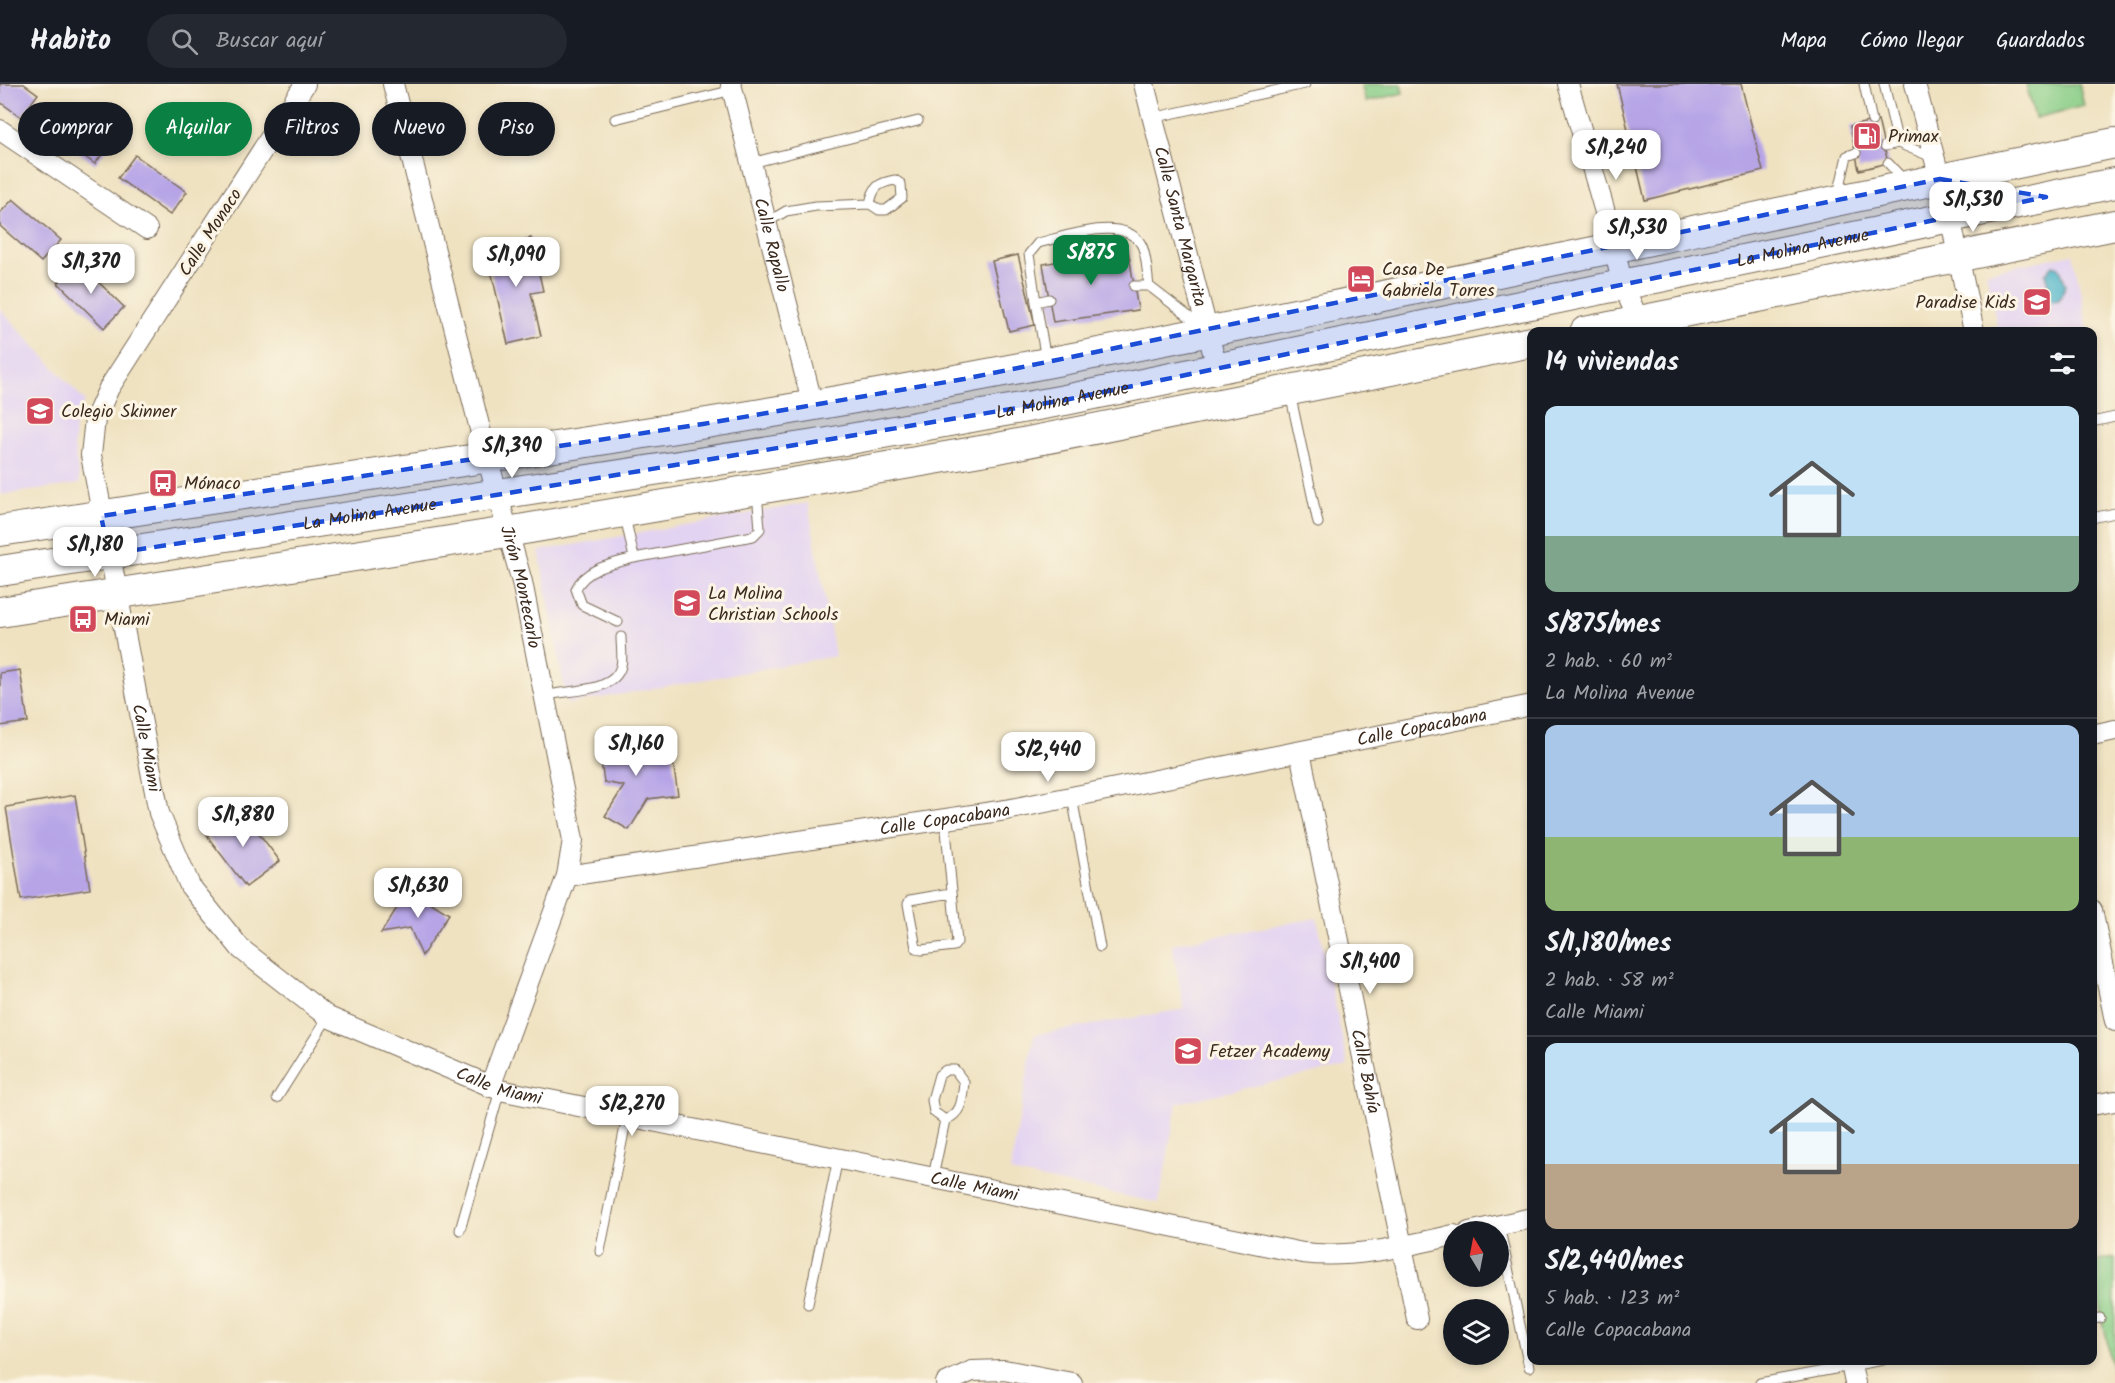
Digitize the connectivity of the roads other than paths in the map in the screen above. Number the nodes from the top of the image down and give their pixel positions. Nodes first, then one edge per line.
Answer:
1 (305, 84) edge
2 (393, 84) edge
3 (1144, 84) edge
4 (1305, 84) edge
5 (1568, 84) edge
6 (1864, 84) edge
7 (1884, 84) edge
8 (1915, 84) edge
9 (732, 87) edge
10 (1152, 118) junction
11 (615, 119) dead end
12 (918, 121) dead end
13 (1872, 121) dead end
14 (0, 130) edge
15 (1898, 143) junction
16 (2115, 143) edge
17 (1885, 146) dead end
18 (1856, 153) dead end
19 (751, 163) junction
20 (1888, 163) dead end
21 (1937, 168) junction
22 (2113, 184) edge
23 (1909, 185) junction
24 (2046, 197) junction
25 (1837, 200) junction
26 (870, 204) dead end
27 (1950, 216) junction
28 (766, 223) junction
29 (2115, 225) edge
30 (147, 229) dead end
31 (1615, 246) junction
32 (1783, 250) junction
33 (1959, 257) junction
34 (1622, 283) junction
35 (1134, 286) dead end
36 (1149, 286) junction
37 (1049, 299) dead end
38 (1036, 302) junction
39 (1639, 321) junction
40 (1610, 327) edge
41 (1973, 327) edge
42 (1208, 331) junction
43 (1527, 343) edge
44 (1046, 363) junction
45 (1216, 368) junction
46 (1290, 391) junction
47 (813, 406) junction
48 (2115, 417) edge
49 (2097, 421) edge
50 (487, 457) junction
51 (757, 489) junction
52 (496, 495) junction
53 (624, 512) junction
54 (2115, 513) edge
55 (101, 516) junction
56 (2097, 517) edge
57 (1318, 523) dead end
58 (0, 531) edge
59 (507, 532) junction
60 (109, 554) junction
61 (634, 558) junction
62 (0, 571) edge
63 (117, 594) junction
64 (0, 612) edge
65 (618, 622) dead end
66 (621, 637) dead end
67 (545, 696) junction
68 (1527, 706) edge
69 (2115, 730) edge
70 (2097, 734) edge
71 (1300, 752) junction
72 (1072, 797) junction
73 (945, 820) junction
74 (567, 876) junction
75 (951, 893) junction
76 (2097, 934) edge
77 (1100, 947) dead end
78 (328, 1017) junction
79 (2115, 1021) edge
80 (495, 1088) junction
81 (276, 1098) dead end
82 (2115, 1101) edge
83 (2097, 1105) edge
84 (627, 1117) junction
85 (945, 1120) junction
86 (838, 1158) junction
87 (933, 1177) junction
88 (1527, 1219) edge
89 (1509, 1223) edge
90 (460, 1230) dead end
91 (1443, 1237) edge
92 (1403, 1246) junction
93 (600, 1251) dead end
94 (1509, 1272) edge
95 (808, 1304) dead end
96 (1417, 1318) dead end
97 (1527, 1358) edge
98 (1868, 1365) edge
99 (1852, 1370) edge
100 (946, 1383) edge
101 (1072, 1383) edge
102 (1761, 1383) edge

1 - 55 street, Calle Monaco
2 - 50 street, Jirón Montecarlo
3 - 10 street, Calle Santa Margarita
4 - 10 lane
5 - 31 street
6 - 13 lane
7 - 15 lane
8 - 21 street
9 - 11 lane
9 - 19 street, Calle Rapallo
10 - 42 street, Calle Santa Margarita
12 - 19 lane
14 - 30 street
15 - 17 lane
15 - 21 lane
16 - 21 main road, La Molina Avenue
18 - 25 lane
19 - 28 street, Calle Rapallo
20 - 23 lane
21 - 23 main road, La Molina Avenue
21 - 24 main road
22 - 24 main road, La Molina Avenue
23 - 25 main road, La Molina Avenue
24 - 27 main road, La Molina Avenue
25 - 31 main road, La Molina Avenue
25 - 32 main road
26 - 28 lane
27 - 32 main road, La Molina Avenue
27 - 33 street
28 - 47 street, Calle Rapallo
29 - 33 main road
31 - 34 street
31 - 42 main road, La Molina Avenue
32 - 34 main road, La Molina Avenue
33 - 39 main road
33 - 41 street
34 - 39 street
34 - 45 main road, La Molina Avenue
35 - 36 lane
36 - 38 lane
36 - 42 lane
37 - 38 lane
38 - 44 lane
39 - 40 main road
42 - 44 main road, La Molina Avenue
42 - 45 street, Calle Santa Margarita
43 - 46 main road, La Molina Avenue
44 - 47 main road, La Molina Avenue
45 - 52 main road, La Molina Avenue
46 - 51 main road, La Molina Avenue
46 - 57 lane
47 - 50 main road, La Molina Avenue
48 - 49 lane
50 - 52 street, Jirón Montecarlo
50 - 55 main road, La Molina Avenue
51 - 53 main road, La Molina Avenue
51 - 61 lane
52 - 59 street, Jirón Montecarlo
52 - 60 main road, La Molina Avenue
53 - 59 main road, La Molina Avenue
53 - 61 lane
54 - 56 lane
55 - 58 main road, La Molina Avenue
55 - 60 street, Calle Monaco
59 - 63 main road, La Molina Avenue
59 - 67 street, Jirón Montecarlo
60 - 62 main road, La Molina Avenue
60 - 63 street, Calle Miami
61 - 65 lane
63 - 64 main road, La Molina Avenue
63 - 78 street, Calle Miami
66 - 67 lane
67 - 74 street, Jirón Montecarlo
68 - 71 street, Calle Copacabana
69 - 70 street
71 - 72 street, Calle Copacabana
71 - 92 street, Calle Bahía
72 - 73 street, Calle Copacabana
72 - 77 lane
73 - 74 street, Calle Copacabana
73 - 75 lane
74 - 80 street, Jirón Montecarlo
75 - 75 lane
76 - 79 street
78 - 80 street, Calle Miami
78 - 81 lane
80 - 84 street, Calle Miami
80 - 90 lane
82 - 83 street
84 - 86 street, Calle Miami
84 - 93 lane
85 - 85 lane
85 - 87 lane
86 - 87 street, Calle Miami
86 - 95 lane
87 - 92 street, Calle Miami
88 - 89 street
91 - 92 street, Calle Miami
92 - 96 street, Calle Bahía
94 - 97 lane
98 - 99 lane
99 - 102 lane
100 - 101 street

